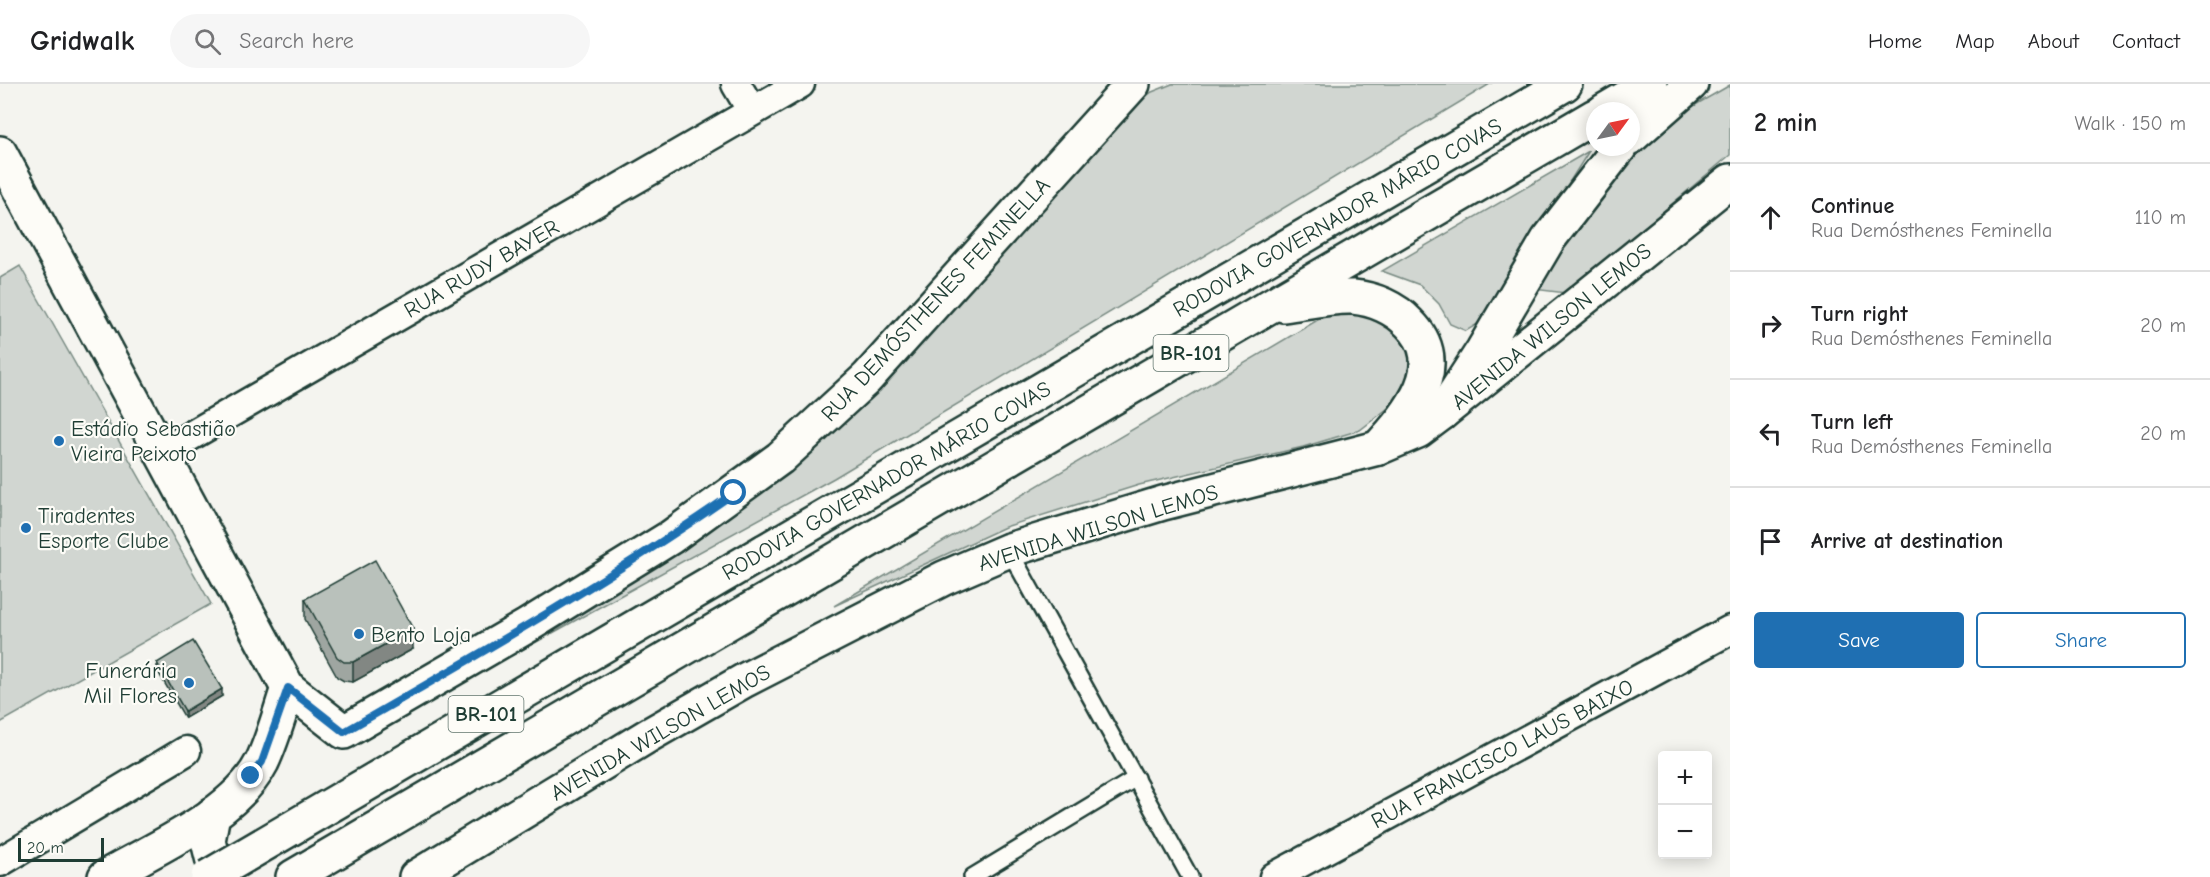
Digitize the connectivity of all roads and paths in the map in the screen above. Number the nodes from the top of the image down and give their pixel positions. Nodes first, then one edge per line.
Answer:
1 (736, 84) edge
2 (800, 84) edge
3 (1132, 84) edge
4 (1565, 84) edge
5 (1650, 84) edge
6 (1691, 84) edge
7 (1619, 102) edge
8 (752, 111) junction
9 (1586, 121) edge
10 (1640, 129) edge
11 (0, 153) edge
12 (1613, 156) edge
13 (1730, 181) edge
14 (1274, 306) junction
15 (1442, 413) junction
16 (1378, 448) junction
17 (161, 453) junction
18 (1010, 550) junction
19 (1730, 630) edge
20 (288, 688) junction
21 (186, 751) dead end
22 (1136, 778) junction
23 (213, 814) junction
24 (0, 862) edge
25 (105, 877) edge
26 (208, 877) edge
27 (217, 877) edge
28 (293, 877) edge
29 (416, 877) edge
30 (972, 877) edge
31 (1190, 877) edge
32 (1274, 877) edge

1 - 8 street
2 - 8 street, RUA RUDY BAYER
3 - 20 main road, RUA DEMÓSTHENES FEMINELLA
4 - 26 main road, RODOVIA GOVERNADOR MÁRIO COVAS / BR-101, bridge
5 - 7 main road
6 - 10 main road
8 - 17 street, RUA RUDY BAYER
9 - 14 main road, RODOVIA GOVERNADOR MÁRIO COVAS / BR-101
11 - 17 main road
12 - 15 main road
13 - 15 main road, AVENIDA WILSON LEMOS
14 - 16 main road
14 - 28 main road, RODOVIA GOVERNADOR MÁRIO COVAS / BR-101
15 - 16 main road, AVENIDA WILSON LEMOS
16 - 18 main road, AVENIDA WILSON LEMOS
17 - 20 main road
18 - 22 lane
18 - 29 main road, AVENIDA WILSON LEMOS
19 - 32 street, RUA FRANCISCO LAUS BAIXO
20 - 23 main road
21 - 24 street
22 - 30 lane
22 - 31 lane
23 - 25 main road
23 - 27 main road

